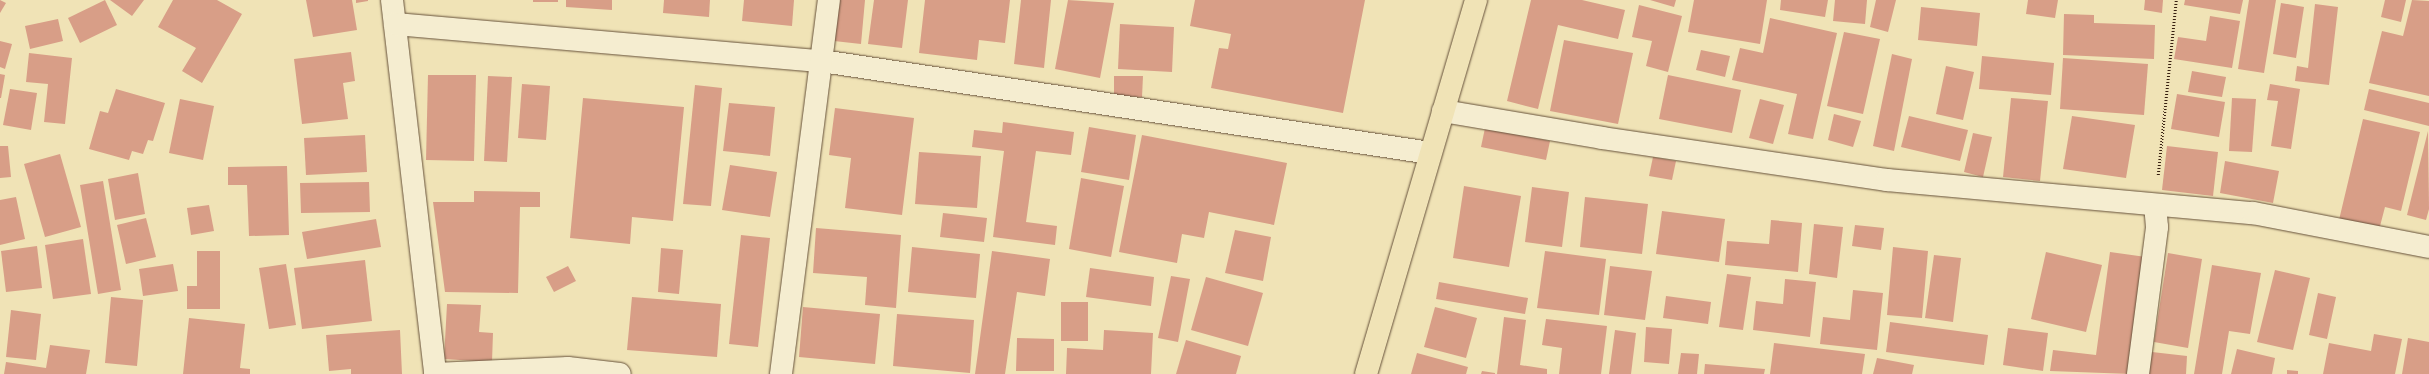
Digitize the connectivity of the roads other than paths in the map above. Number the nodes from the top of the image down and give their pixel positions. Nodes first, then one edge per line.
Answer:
1 (392, 0) edge
2 (829, 0) edge
3 (1476, 0) edge
4 (395, 24) junction
5 (822, 61) junction
6 (1443, 111) junction
7 (1430, 153) junction
8 (2155, 205) junction
9 (2429, 246) edge
10 (435, 374) edge
11 (620, 374) edge
12 (780, 374) edge
13 (1366, 374) edge
14 (2138, 374) edge

1 - 4 street
2 - 5 street
3 - 6 highway
4 - 5 street
4 - 10 street
5 - 7 street
5 - 12 street
6 - 7 highway
6 - 8 street
7 - 13 highway
8 - 9 street
8 - 14 street
10 - 11 street

